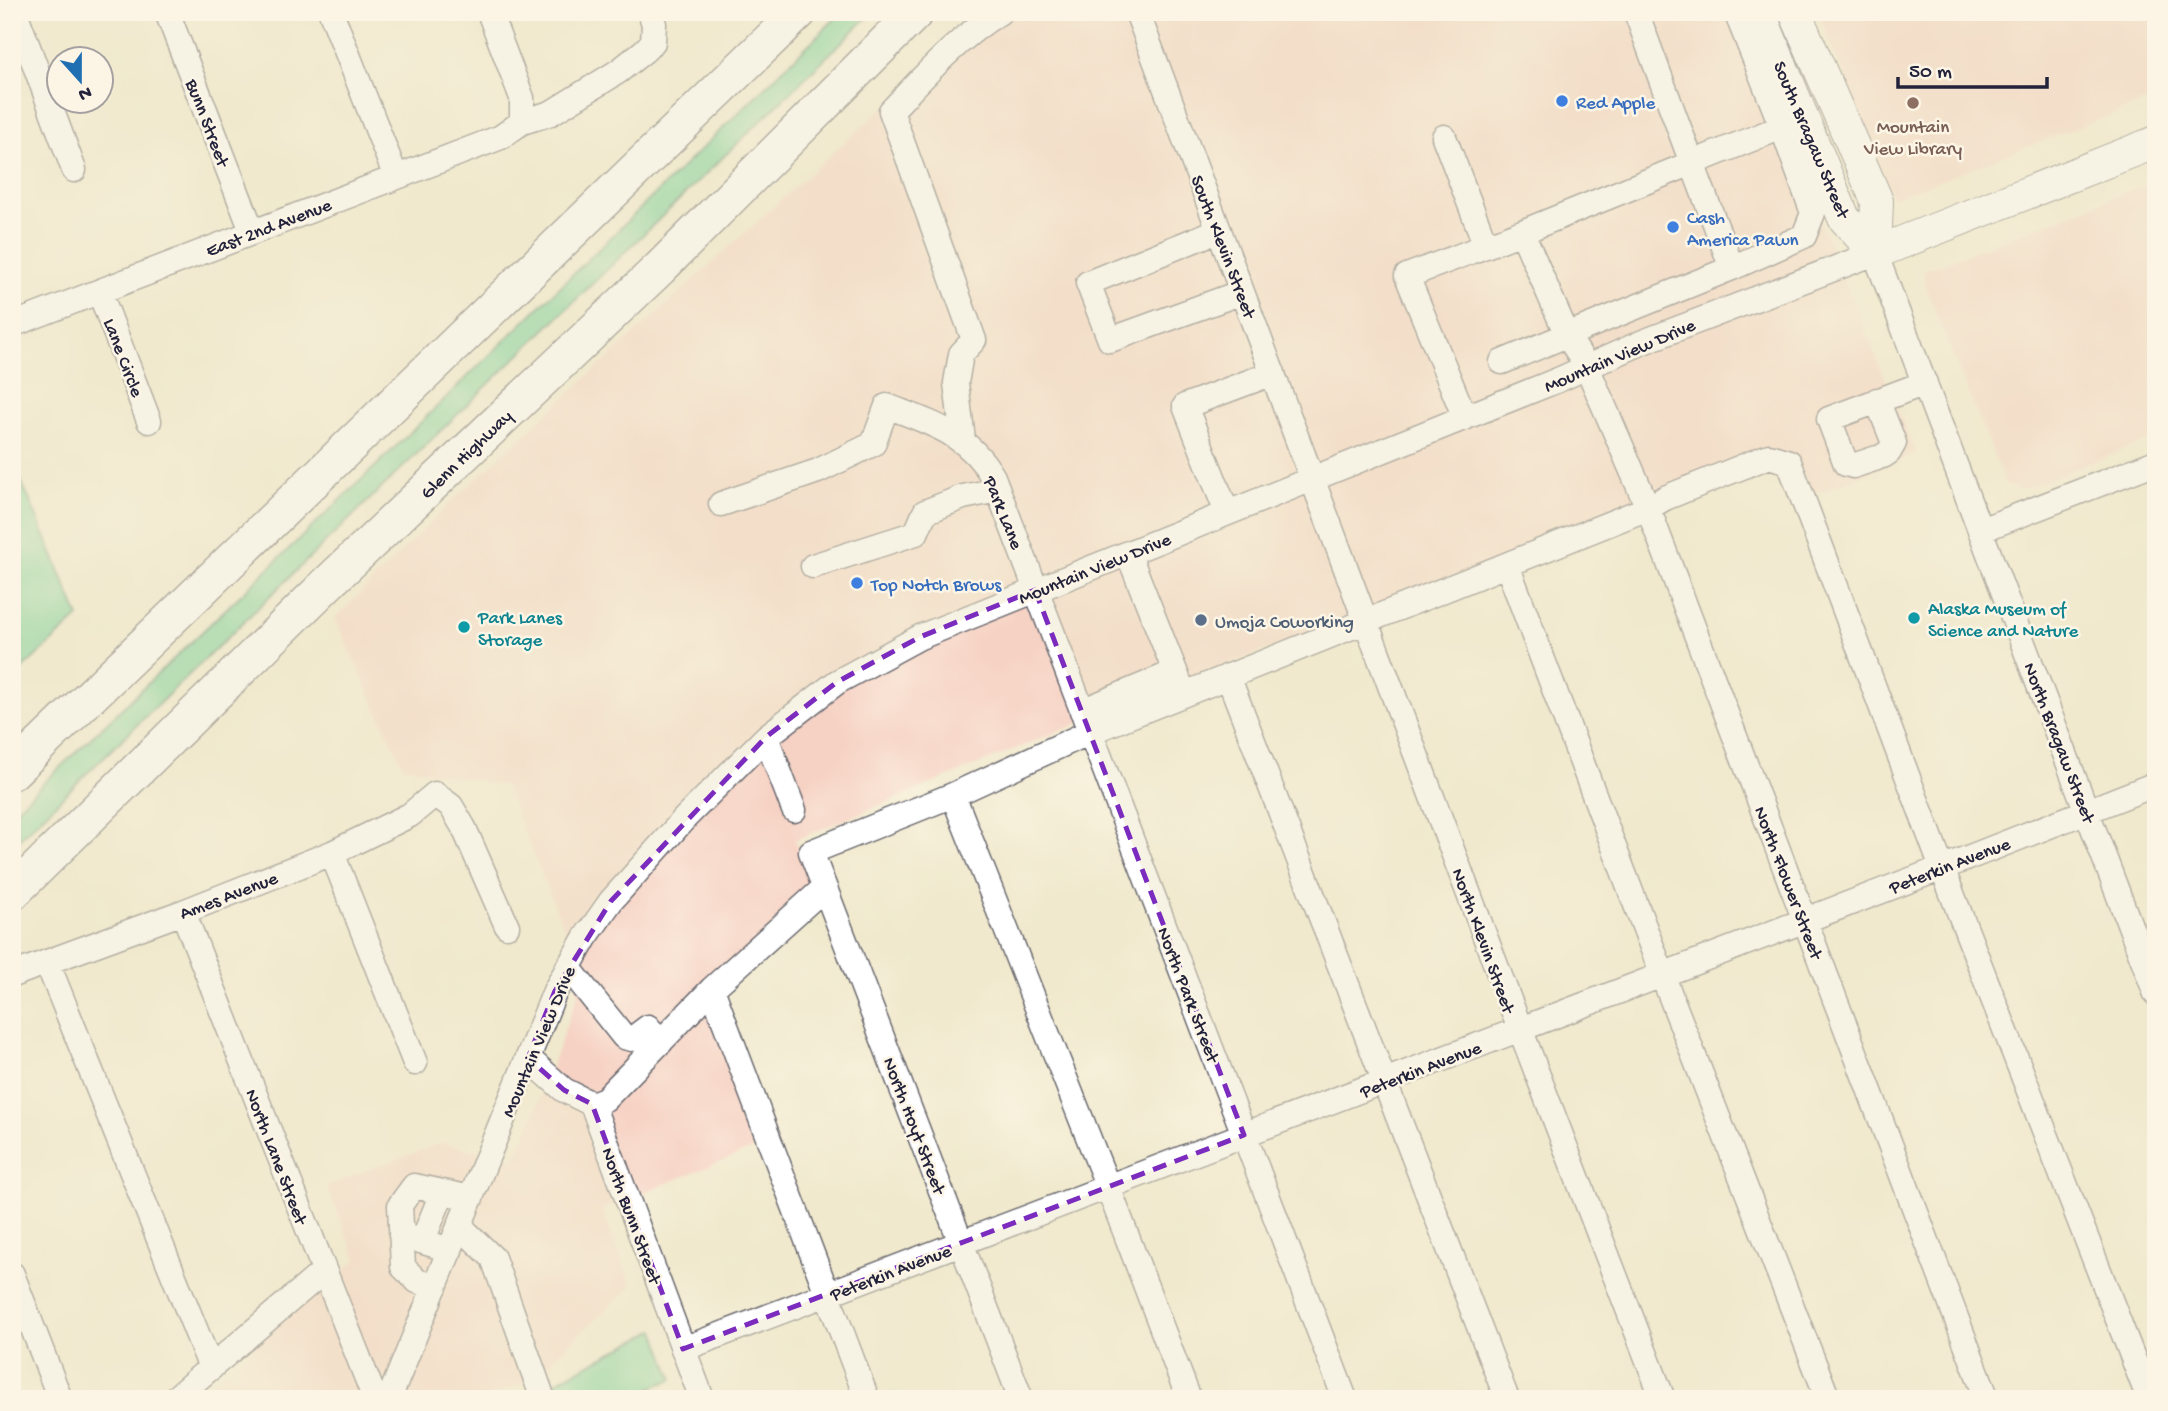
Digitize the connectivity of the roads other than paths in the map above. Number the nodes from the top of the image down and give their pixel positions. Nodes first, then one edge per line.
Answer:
1 (15, 12) edge
2 (167, 12) edge
3 (331, 12) edge
4 (489, 12) edge
5 (650, 12) edge
6 (773, 12) edge
7 (799, 12) edge
8 (916, 12) edge
9 (941, 12) edge
10 (1000, 12) edge
11 (1137, 12) edge
12 (1636, 12) edge
13 (1736, 12) edge
14 (1759, 12) edge
15 (1795, 12) edge
16 (522, 122) junction
17 (1793, 123) junction
18 (1444, 137) dead end
19 (2156, 142) edge
20 (654, 151) junction
21 (1692, 163) junction
22 (74, 170) dead end
23 (396, 177) junction
24 (1219, 230) junction
25 (252, 232) junction
26 (1522, 232) junction
27 (1486, 246) junction
28 (1875, 253) junction
29 (660, 268) junction
30 (1732, 268) junction
31 (1242, 292) junction
32 (100, 293) junction
33 (12, 325) edge
34 (1567, 335) junction
35 (1502, 362) dead end
36 (1587, 367) junction
37 (1273, 373) junction
38 (1925, 383) junction
39 (1877, 400) junction
40 (1465, 418) junction
41 (149, 421) dead end
42 (963, 440) junction
43 (2156, 463) edge
44 (1313, 480) junction
45 (998, 490) junction
46 (721, 504) dead end
47 (1648, 508) junction
48 (1227, 513) junction
49 (1981, 530) junction
50 (1128, 553) junction
51 (1507, 565) junction
52 (813, 566) dead end
53 (1035, 590) junction
54 (1367, 622) junction
55 (1228, 676) junction
56 (1179, 683) junction
57 (1086, 722) junction
58 (766, 737) junction
59 (12, 772) edge
60 (2156, 784) edge
61 (953, 794) junction
62 (794, 810) dead end
63 (2087, 810) junction
64 (332, 853) junction
65 (1942, 868) junction
66 (824, 888) junction
67 (12, 893) edge
68 (183, 912) junction
69 (1804, 920) junction
70 (507, 926) dead end
71 (47, 962) junction
72 (568, 967) junction
73 (12, 975) edge
74 (1662, 975) junction
75 (712, 989) junction
76 (2156, 994) edge
77 (1519, 1030) junction
78 (661, 1042) junction
79 (528, 1058) junction
80 (415, 1063) dead end
81 (1385, 1082) junction
82 (592, 1104) junction
83 (1244, 1135) junction
84 (1108, 1187) junction
85 (442, 1193) junction
86 (471, 1198) junction
87 (460, 1226) junction
88 (412, 1238) junction
89 (961, 1244) junction
90 (450, 1250) junction
91 (324, 1271) junction
92 (12, 1274) edge
93 (435, 1287) junction
94 (827, 1295) junction
95 (682, 1349) junction
96 (211, 1368) junction
97 (60, 1399) edge
98 (174, 1399) edge
99 (374, 1399) edge
100 (389, 1399) edge
101 (543, 1399) edge
102 (702, 1399) edge
103 (867, 1399) edge
104 (1021, 1399) edge
105 (1189, 1399) edge
106 (1345, 1399) edge
107 (1507, 1399) edge
108 (1662, 1399) edge
109 (1828, 1399) edge
110 (1987, 1399) edge
111 (2149, 1399) edge

1 - 22 street
2 - 25 street, Bunn Street
3 - 23 street
4 - 16 street
5 - 16 street, East 2nd Avenue
6 - 20 highway
7 - 20 highway
8 - 29 highway, Glenn Highway
9 - 29 highway
10 - 42 street
11 - 24 street, South Klevin Street
12 - 21 street
13 - 17 street
14 - 17 main road, South Bragaw Street
15 - 28 main road, South Bragaw Street
16 - 23 street, East 2nd Avenue
17 - 21 street
17 - 28 main road, South Bragaw Street
17 - 30 street
18 - 27 street
19 - 28 main road, Mountain View Drive
20 - 59 highway
21 - 26 street
21 - 30 street
23 - 25 street, East 2nd Avenue
24 - 31 street, South Klevin Street
24 - 31 street
25 - 32 street, East 2nd Avenue
26 - 27 street
26 - 34 street, North Flower Street
27 - 40 street
28 - 36 street, Mountain View Drive
28 - 38 street, North Bragaw Street
29 - 67 highway, Glenn Highway
30 - 34 street
31 - 37 street, South Klevin Street
32 - 33 street, East 2nd Avenue
32 - 41 street, Lane Circle
34 - 35 street
34 - 36 street, North Flower Street
36 - 40 street, Mountain View Drive
36 - 47 street, North Flower Street
37 - 44 street, South Klevin Street
37 - 48 street
38 - 39 street
38 - 49 street, North Bragaw Street
39 - 39 street
40 - 44 street, Mountain View Drive
42 - 45 street, Park Lane
42 - 46 street, Park Lane
43 - 49 street
44 - 48 street, Mountain View Drive
44 - 54 street, North Klevin Street
45 - 52 street
45 - 53 street, Park Lane
47 - 51 street
47 - 65 street
47 - 69 street, North Flower Street
48 - 50 street, Mountain View Drive
49 - 63 street, North Bragaw Street
50 - 53 street, Mountain View Drive
50 - 56 street
51 - 54 street
51 - 74 street
53 - 57 street, North Park Street
53 - 58 street, Mountain View Drive
54 - 55 street
54 - 77 street, North Klevin Street
55 - 56 street
55 - 81 street
56 - 57 street
57 - 61 street
57 - 83 street, North Park Street
58 - 62 street
58 - 72 street, Mountain View Drive
60 - 63 street, Peterkin Avenue
61 - 66 street, North Hoyt Street
61 - 84 street
63 - 65 street, Peterkin Avenue
63 - 76 street, North Bragaw Street
64 - 68 street, Ames Avenue
64 - 70 street, Ames Avenue
64 - 80 street
65 - 69 street, Peterkin Avenue
65 - 111 street
66 - 75 street
66 - 89 street, North Hoyt Street
68 - 71 street, Ames Avenue
68 - 91 street, North Lane Street
69 - 74 street, Peterkin Avenue
69 - 110 street, North Flower Street
71 - 73 street, Ames Avenue
71 - 96 street
72 - 78 street
72 - 79 street, Mountain View Drive
74 - 77 street, Peterkin Avenue
74 - 109 street
75 - 78 street
75 - 94 street
77 - 81 street, Peterkin Avenue
77 - 108 street, North Klevin Street
78 - 82 street
79 - 82 street
79 - 86 street, Mountain View Drive
81 - 83 street, Peterkin Avenue
81 - 107 street
82 - 95 street, North Bunn Street
83 - 84 street, Peterkin Avenue
83 - 106 street, North Park Street
84 - 89 street, Peterkin Avenue
84 - 105 street
85 - 86 street
85 - 88 street
85 - 88 street
86 - 87 street, Mountain View Drive
87 - 90 street, Mountain View Drive
87 - 101 street
88 - 90 street
88 - 93 street
89 - 94 street, Peterkin Avenue
89 - 104 street, North Hoyt Street
90 - 93 street, Mountain View Drive
91 - 96 street
91 - 99 street, North Lane Street
92 - 97 street
93 - 100 street, Mountain View Drive
94 - 95 street, Peterkin Avenue
94 - 103 street
95 - 102 street, North Bunn Street
96 - 98 street

